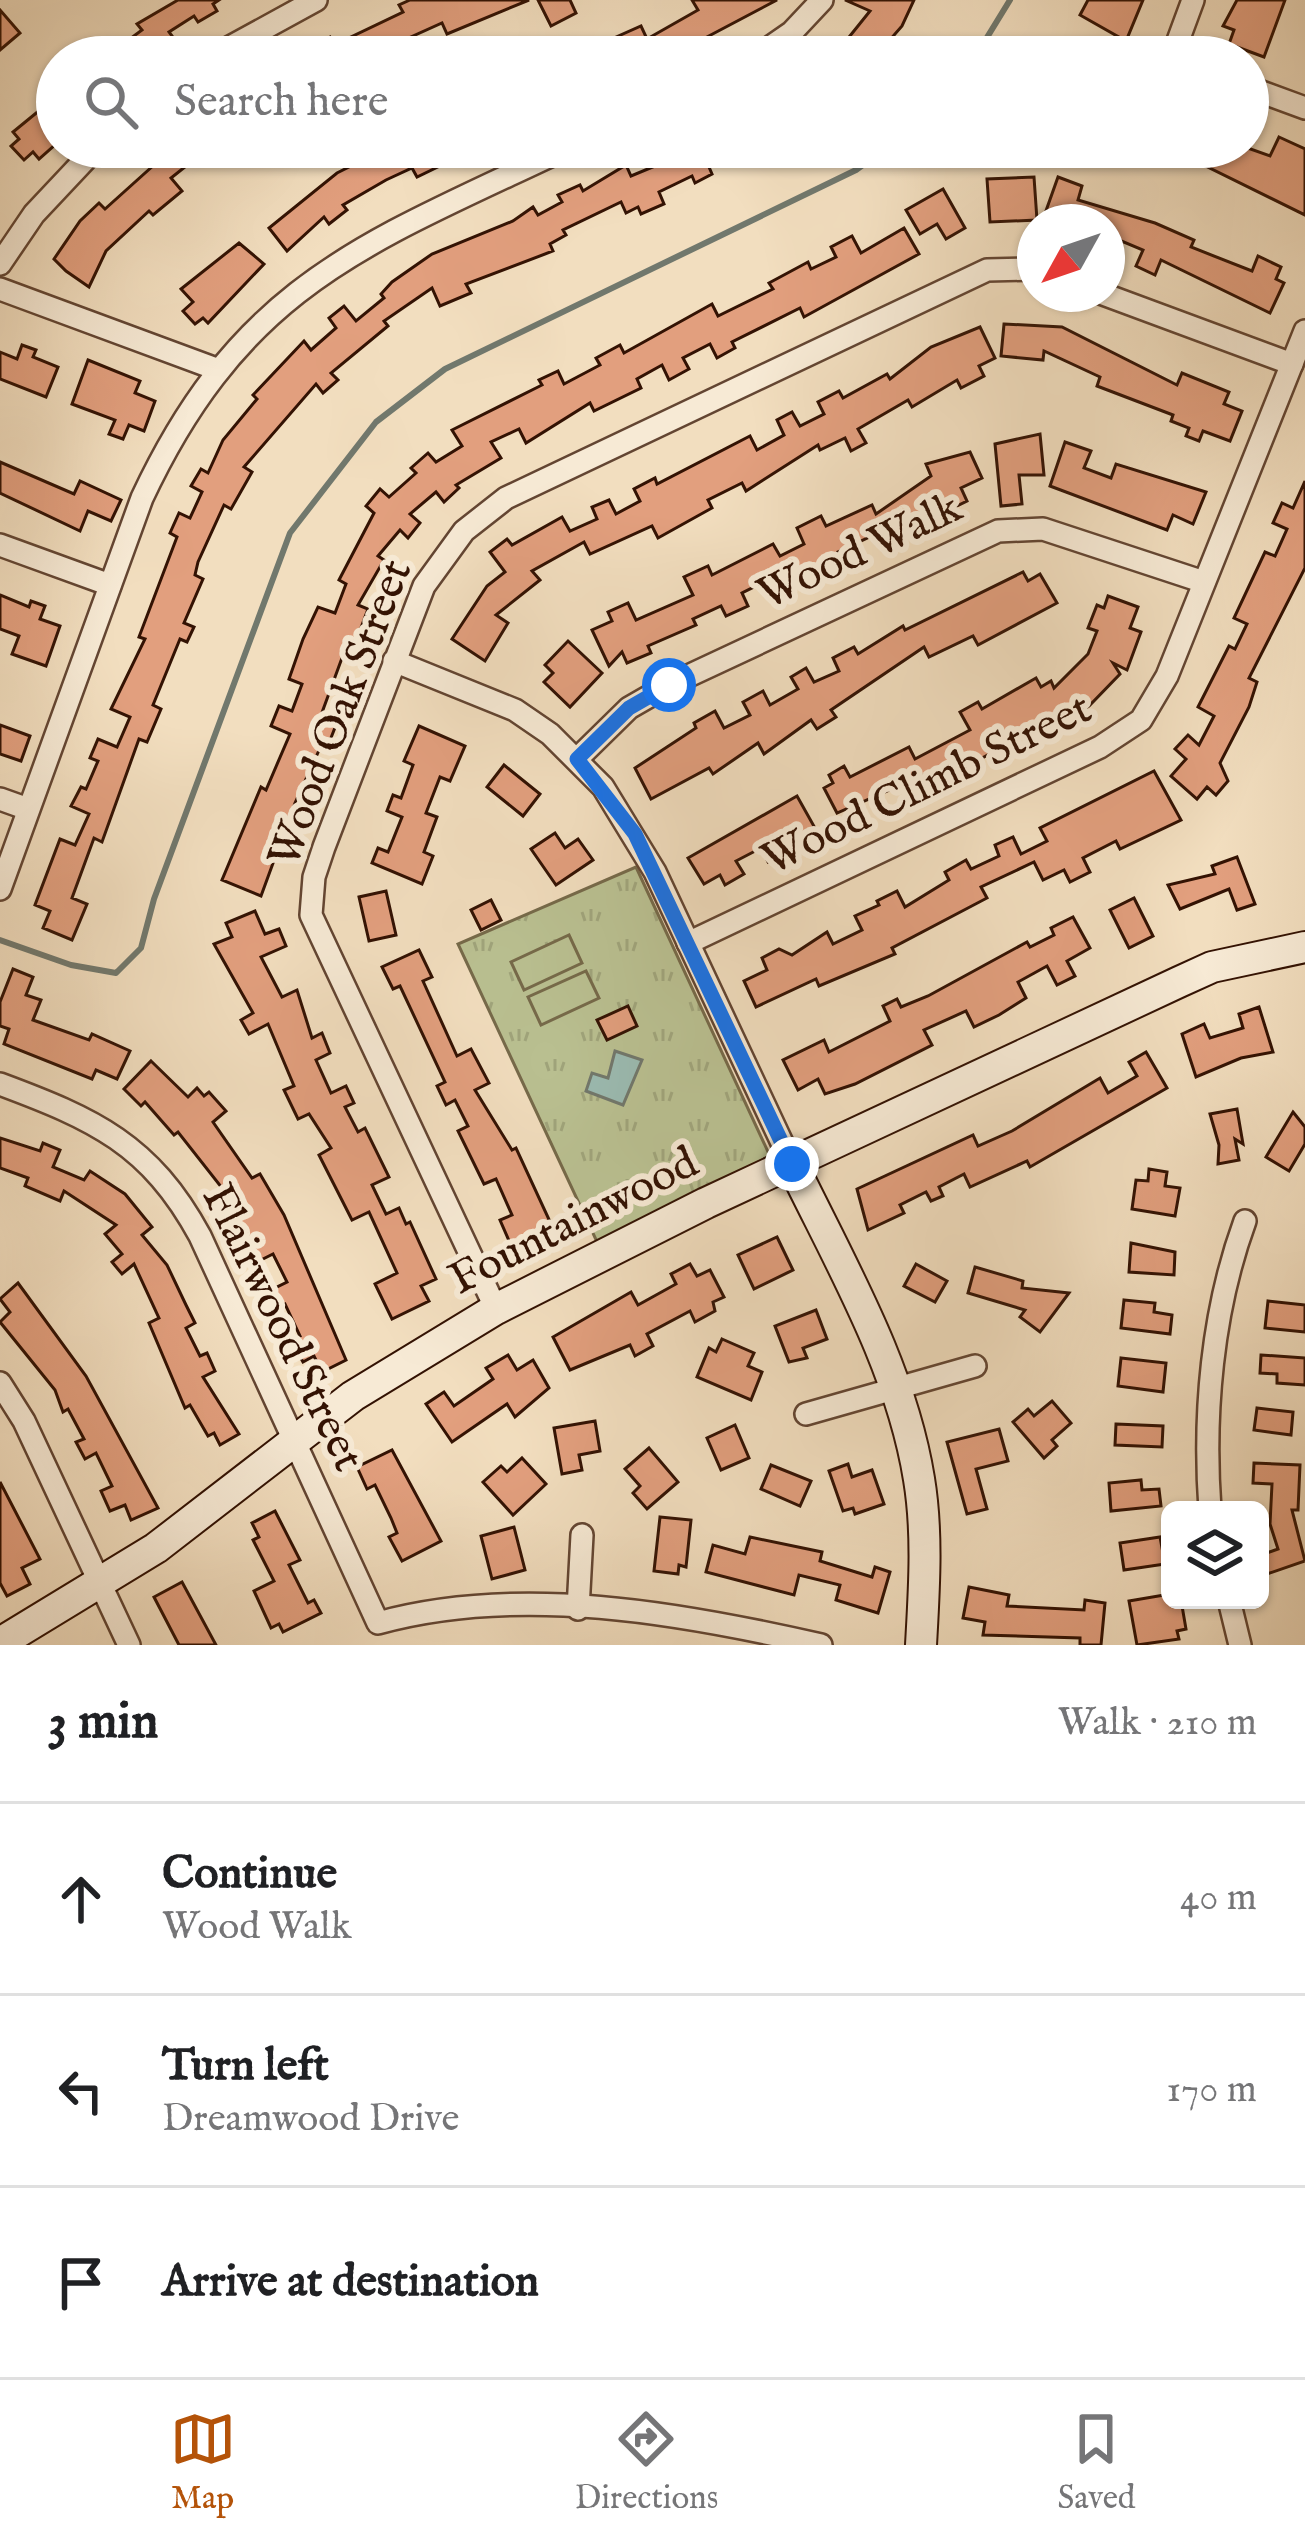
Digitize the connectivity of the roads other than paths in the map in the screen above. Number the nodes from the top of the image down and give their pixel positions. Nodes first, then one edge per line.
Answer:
1 (313, 0) edge
2 (822, 0) edge
3 (1193, 0) edge
4 (249, 36) edge
5 (786, 36) edge
6 (1180, 36) edge
7 (1269, 95) edge
8 (1305, 108) edge
9 (77, 168) edge
10 (526, 168) edge
11 (0, 264) edge
12 (1017, 269) edge
13 (0, 289) edge
14 (1125, 302) edge
15 (1305, 331) edge
16 (1292, 364) junction
17 (219, 370) junction
18 (0, 545) edge
19 (1204, 582) junction
20 (110, 585) junction
21 (394, 661) junction
22 (577, 759) junction
23 (0, 799) edge
24 (28, 809) junction
25 (0, 889) edge
26 (688, 943) junction
27 (1305, 946) edge
28 (0, 1084) edge
29 (792, 1164) junction
30 (1245, 1221) dead end
31 (496, 1309) junction
32 (975, 1366) dead end
33 (0, 1383) edge
34 (896, 1390) junction
35 (806, 1414) dead end
36 (295, 1439) junction
37 (1210, 1501) edge
38 (582, 1535) dead end
39 (101, 1584) junction
40 (578, 1609) junction
41 (1230, 1609) edge
42 (0, 1643) edge
43 (129, 1645) edge
44 (821, 1645) edge
45 (921, 1645) edge
46 (1240, 1645) edge

1 - 4 street
2 - 5 street
3 - 6 street
7 - 8 street
9 - 11 street
10 - 17 street
12 - 21 street, Wood Oak Street
13 - 17 street
14 - 16 street
15 - 16 street, Wood Climb Street
16 - 19 street, Wood Climb Street
17 - 20 street
18 - 20 street
19 - 22 street, Wood Walk
19 - 26 street, Wood Climb Street
20 - 24 street
21 - 22 street
21 - 31 street, Wood Oak Street
22 - 26 street
23 - 24 street
24 - 25 street
26 - 29 street
27 - 29 street, Fountainwood
28 - 36 street, Flairwood Street
29 - 31 street, Fountainwood
29 - 34 street
30 - 37 street
31 - 36 street, Fountainwood
32 - 34 street
33 - 39 street
34 - 35 street
34 - 45 street
36 - 39 street, Fountainwood
36 - 40 street, Flairwood Street
38 - 40 street
39 - 42 street, Fountainwood
39 - 43 street
40 - 44 street
41 - 46 street

